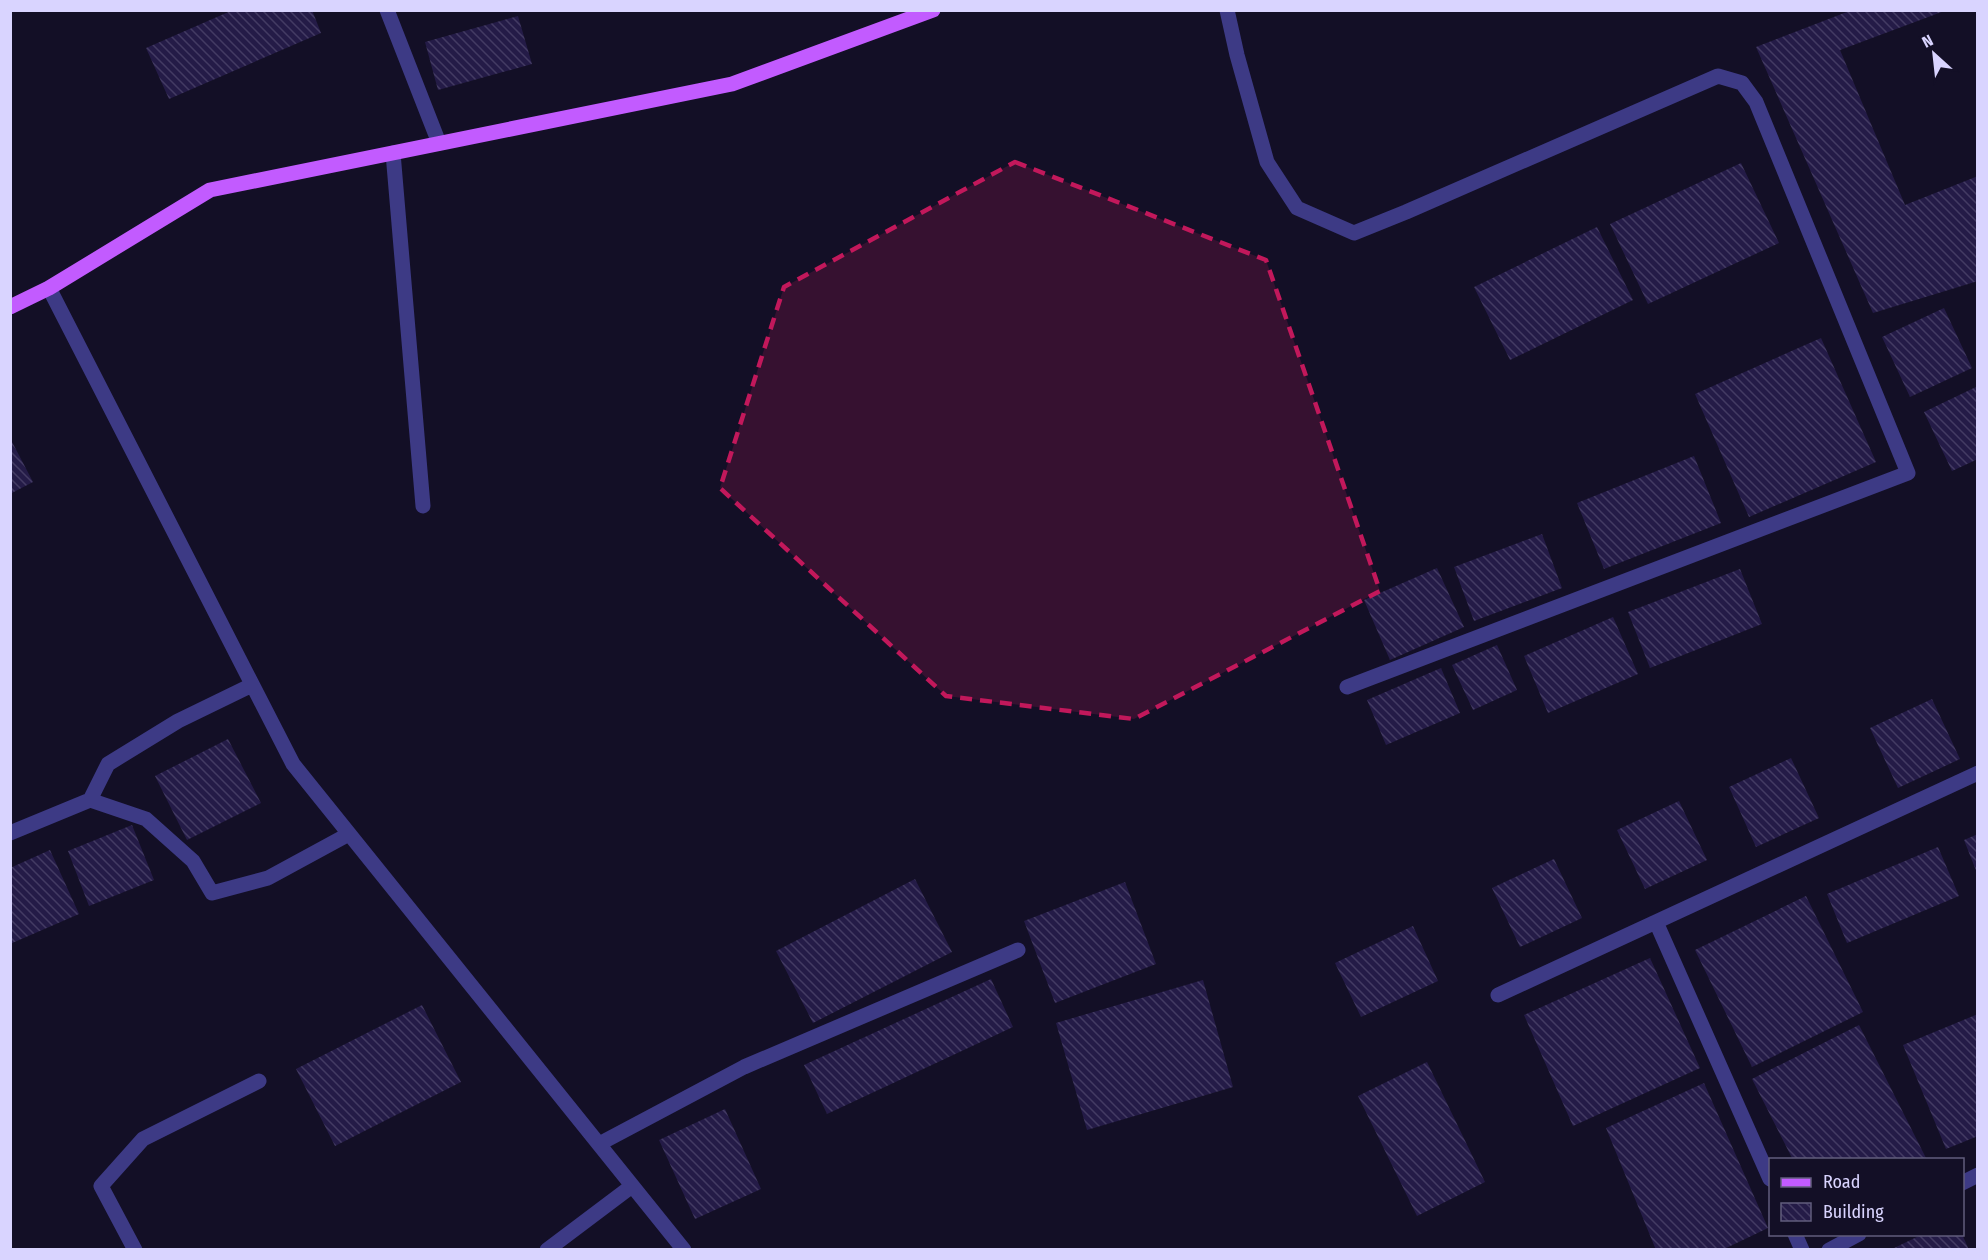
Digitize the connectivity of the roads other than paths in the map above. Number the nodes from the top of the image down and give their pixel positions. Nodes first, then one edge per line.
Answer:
1 (387, 10) edge
2 (933, 10) edge
3 (1227, 10) edge
4 (439, 143) junction
5 (393, 153) junction
6 (49, 288) junction
7 (10, 307) edge
8 (423, 506) dead end
9 (252, 685) junction
10 (1347, 687) dead end
11 (1977, 773) edge
12 (90, 800) junction
13 (10, 833) edge
14 (349, 834) junction
15 (1656, 922) junction
16 (1018, 950) dead end
17 (1498, 995) dead end
18 (259, 1081) dead end
19 (599, 1144) junction
20 (1769, 1177) edge
21 (632, 1186) junction
22 (1796, 1236) edge
23 (1855, 1236) edge
24 (135, 1250) edge
25 (548, 1250) edge
26 (684, 1250) edge
27 (1802, 1250) edge
28 (1829, 1250) edge

1 - 4 street
2 - 4 main road
3 - 10 street
4 - 5 main road
5 - 6 main road
5 - 8 street
6 - 7 main road
6 - 9 street
9 - 12 street
9 - 14 street
11 - 15 street
12 - 13 street
12 - 14 street
14 - 19 street
15 - 17 street
15 - 20 street
16 - 19 street
18 - 24 street
19 - 21 street
21 - 25 street
21 - 26 street
22 - 27 street
23 - 28 street

